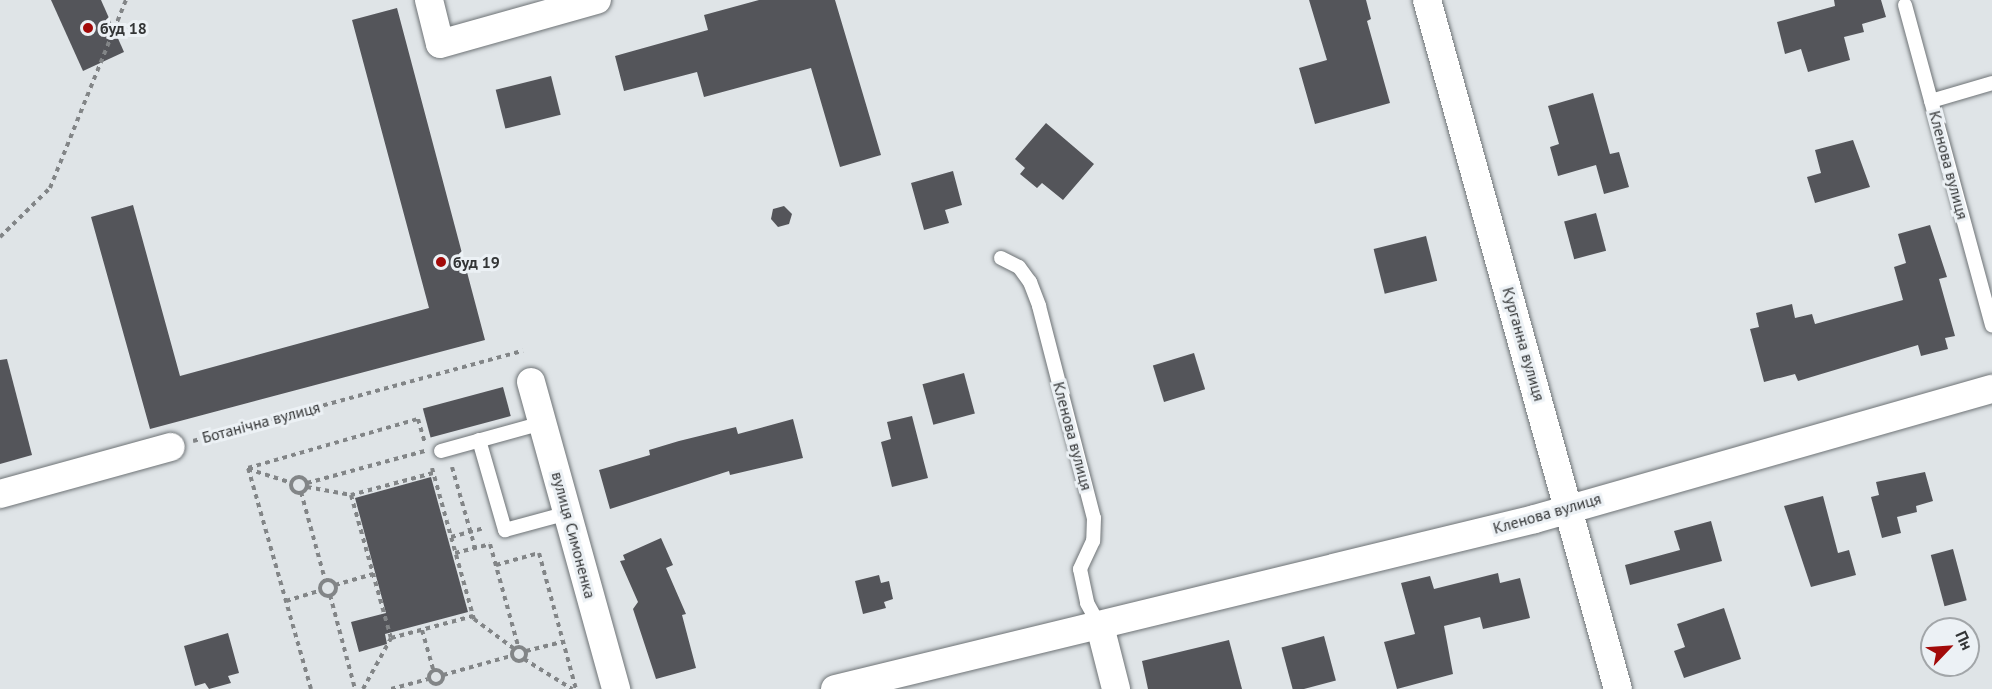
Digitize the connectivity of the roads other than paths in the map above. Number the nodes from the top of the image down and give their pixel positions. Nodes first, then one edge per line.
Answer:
1 (429, 0) edge
2 (597, 0) edge
3 (1426, 0) edge
4 (1905, 5) dead end
5 (1992, 83) edge
6 (1931, 101) junction
7 (1001, 258) dead end
8 (1992, 325) edge
9 (531, 382) dead end
10 (1992, 389) edge
11 (543, 423) junction
12 (479, 440) junction
13 (171, 447) road end
14 (438, 450) road end
15 (0, 494) edge
16 (1570, 507) junction
17 (568, 513) junction
18 (1100, 626) junction
19 (616, 689) edge
20 (835, 689) edge
21 (1116, 689) edge
22 (1618, 689) edge

1 - 2 street
3 - 16 street, Курганна вулиця
4 - 6 lane, Кленова вулиця
5 - 6 lane
6 - 8 lane, Кленова вулиця
7 - 18 lane, Кленова вулиця
9 - 11 street, вулиця Симоненка
10 - 16 street, Кленова вулиця
11 - 12 lane
11 - 17 street, вулиця Симоненка
12 - 14 lane
12 - 17 lane
13 - 15 street
16 - 18 street, Кленова вулиця
16 - 22 street, Курганна вулиця
17 - 19 street, вулиця Симоненка
18 - 20 street, Кленова вулиця
18 - 21 street

